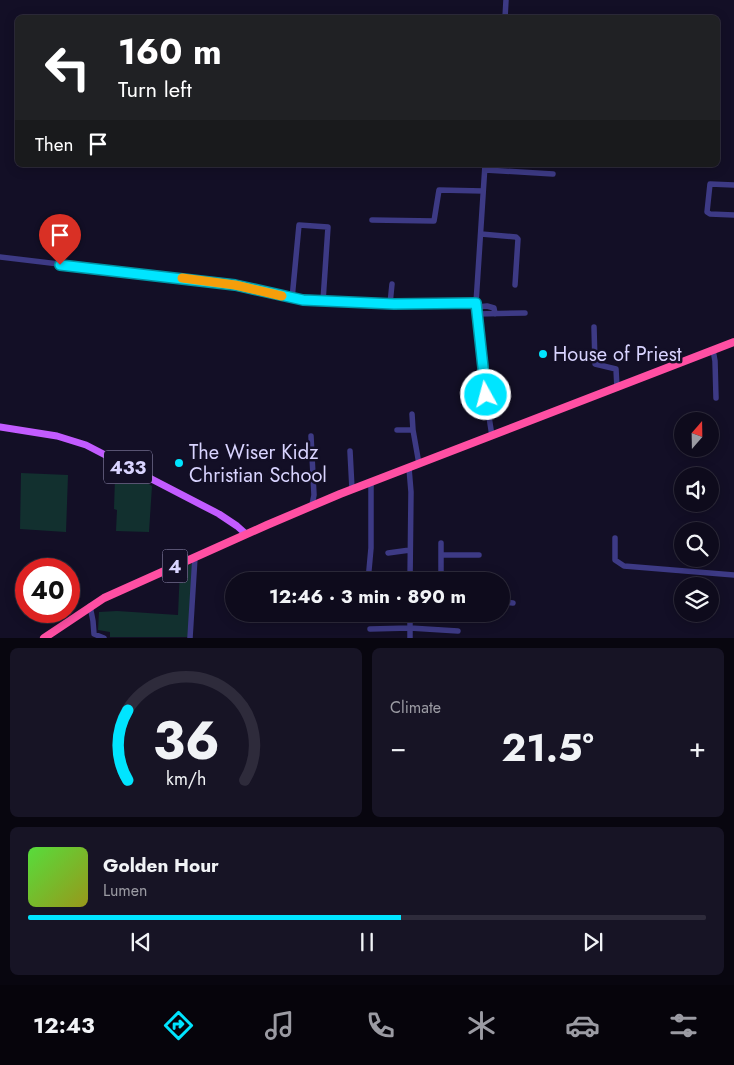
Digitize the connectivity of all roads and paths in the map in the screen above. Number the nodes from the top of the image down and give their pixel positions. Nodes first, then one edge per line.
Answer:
1 (506, 0) edge
2 (505, 15) edge
3 (485, 168) edge
4 (553, 174) dead end
5 (734, 185) edge
6 (483, 191) junction
7 (734, 215) edge
8 (372, 220) dead end
9 (481, 234) junction
10 (0, 257) edge
11 (392, 284) dead end
12 (515, 285) dead end
13 (292, 299) junction
14 (323, 301) junction
15 (390, 304) junction
16 (477, 308) junction
17 (525, 313) dead end
18 (594, 327) dead end
19 (734, 342) edge
20 (713, 350) junction
21 (617, 388) junction
22 (716, 398) dead end
23 (412, 414) dead end
24 (0, 427) edge
25 (397, 430) dead end
26 (413, 430) junction
27 (311, 436) dead end
28 (492, 436) junction
29 (350, 451) dead end
30 (419, 464) junction
31 (409, 468) junction
32 (371, 482) junction
33 (352, 490) junction
34 (312, 505) junction
35 (246, 534) junction
36 (615, 538) dead end
37 (441, 543) dead end
38 (410, 550) junction
39 (388, 553) dead end
40 (441, 555) junction
41 (479, 555) dead end
42 (195, 557) junction
43 (369, 572) edge
44 (410, 572) edge
45 (441, 572) edge
46 (734, 575) edge
47 (510, 603) edge
48 (513, 603) dead end
49 (90, 606) junction
50 (410, 622) edge
51 (410, 628) junction
52 (370, 629) dead end
53 (458, 631) dead end
54 (44, 638) edge
55 (104, 638) edge
56 (190, 638) edge
57 (410, 638) edge

1 - 2 street
3 - 4 street
3 - 6 street
5 - 7 street
6 - 8 street
6 - 9 street
9 - 12 street
9 - 16 street
10 - 13 street
11 - 15 street
13 - 14 street
13 - 14 street
14 - 15 street
15 - 16 street
16 - 17 street
16 - 28 street
18 - 21 street
19 - 20 highway, 4
20 - 21 highway, 4
20 - 22 street
21 - 28 highway, 4
23 - 26 street
24 - 35 main road, 433
25 - 26 street
26 - 30 street
27 - 34 street
28 - 30 highway, 4
29 - 33 street
30 - 31 highway, 4
31 - 32 highway, 4
31 - 38 street
32 - 33 highway, 4
32 - 43 street
33 - 34 highway, 4
34 - 35 highway, 4
35 - 42 highway, 4
36 - 46 street
37 - 40 street
38 - 39 street
38 - 44 street
40 - 41 street
40 - 45 street
42 - 49 highway, 4
42 - 56 street
47 - 48 street
49 - 54 highway, 4
49 - 55 street
50 - 51 street
51 - 52 street
51 - 53 street
51 - 57 street

